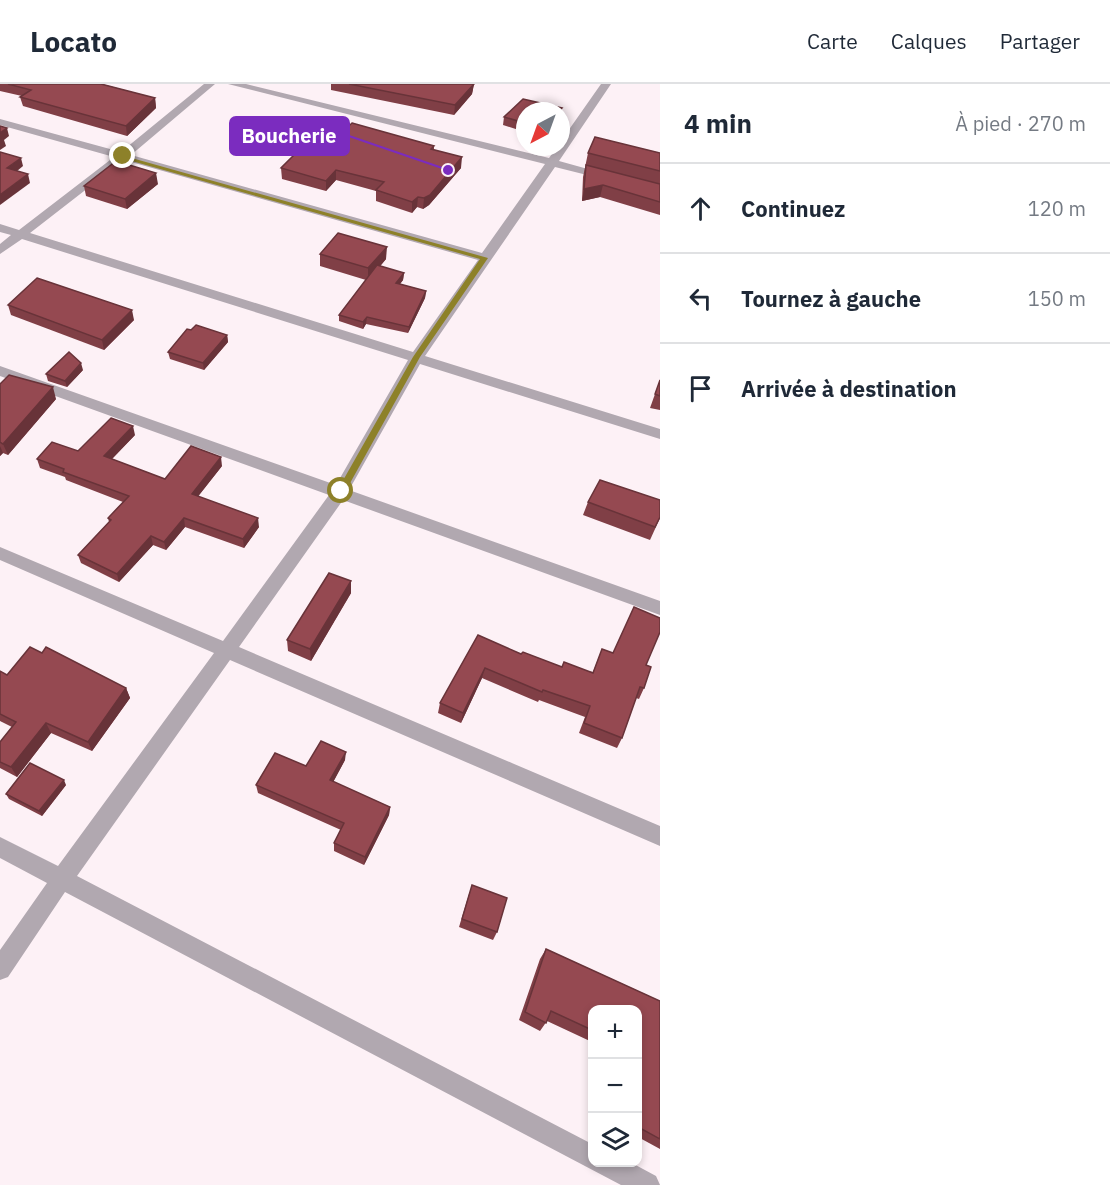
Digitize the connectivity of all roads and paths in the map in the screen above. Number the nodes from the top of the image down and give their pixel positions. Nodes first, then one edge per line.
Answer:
1 (210, 84) edge
2 (233, 84) edge
3 (600, 85) edge
4 (0, 122) edge
5 (123, 156) junction
6 (552, 162) junction
7 (617, 179) edge
8 (0, 228) edge
9 (19, 234) junction
10 (0, 250) edge
11 (484, 258) junction
12 (417, 357) junction
13 (0, 371) edge
14 (660, 434) edge
15 (341, 491) junction
16 (0, 553) edge
17 (660, 608) edge
18 (225, 651) junction
19 (660, 836) edge
20 (0, 847) edge
21 (62, 879) junction
22 (0, 969) edge
23 (588, 1155) edge
24 (613, 1167) edge
25 (647, 1185) edge

1 - 5 street
2 - 6 street
3 - 6 street
4 - 5 street
5 - 9 street
5 - 11 street
6 - 7 street
6 - 11 street
8 - 9 street
9 - 10 street
9 - 12 street
11 - 12 street
12 - 14 street
12 - 15 street
13 - 15 street
15 - 17 street
15 - 18 street
16 - 18 street
18 - 19 street
18 - 21 street
20 - 21 street
21 - 22 street
21 - 23 street
24 - 25 street

